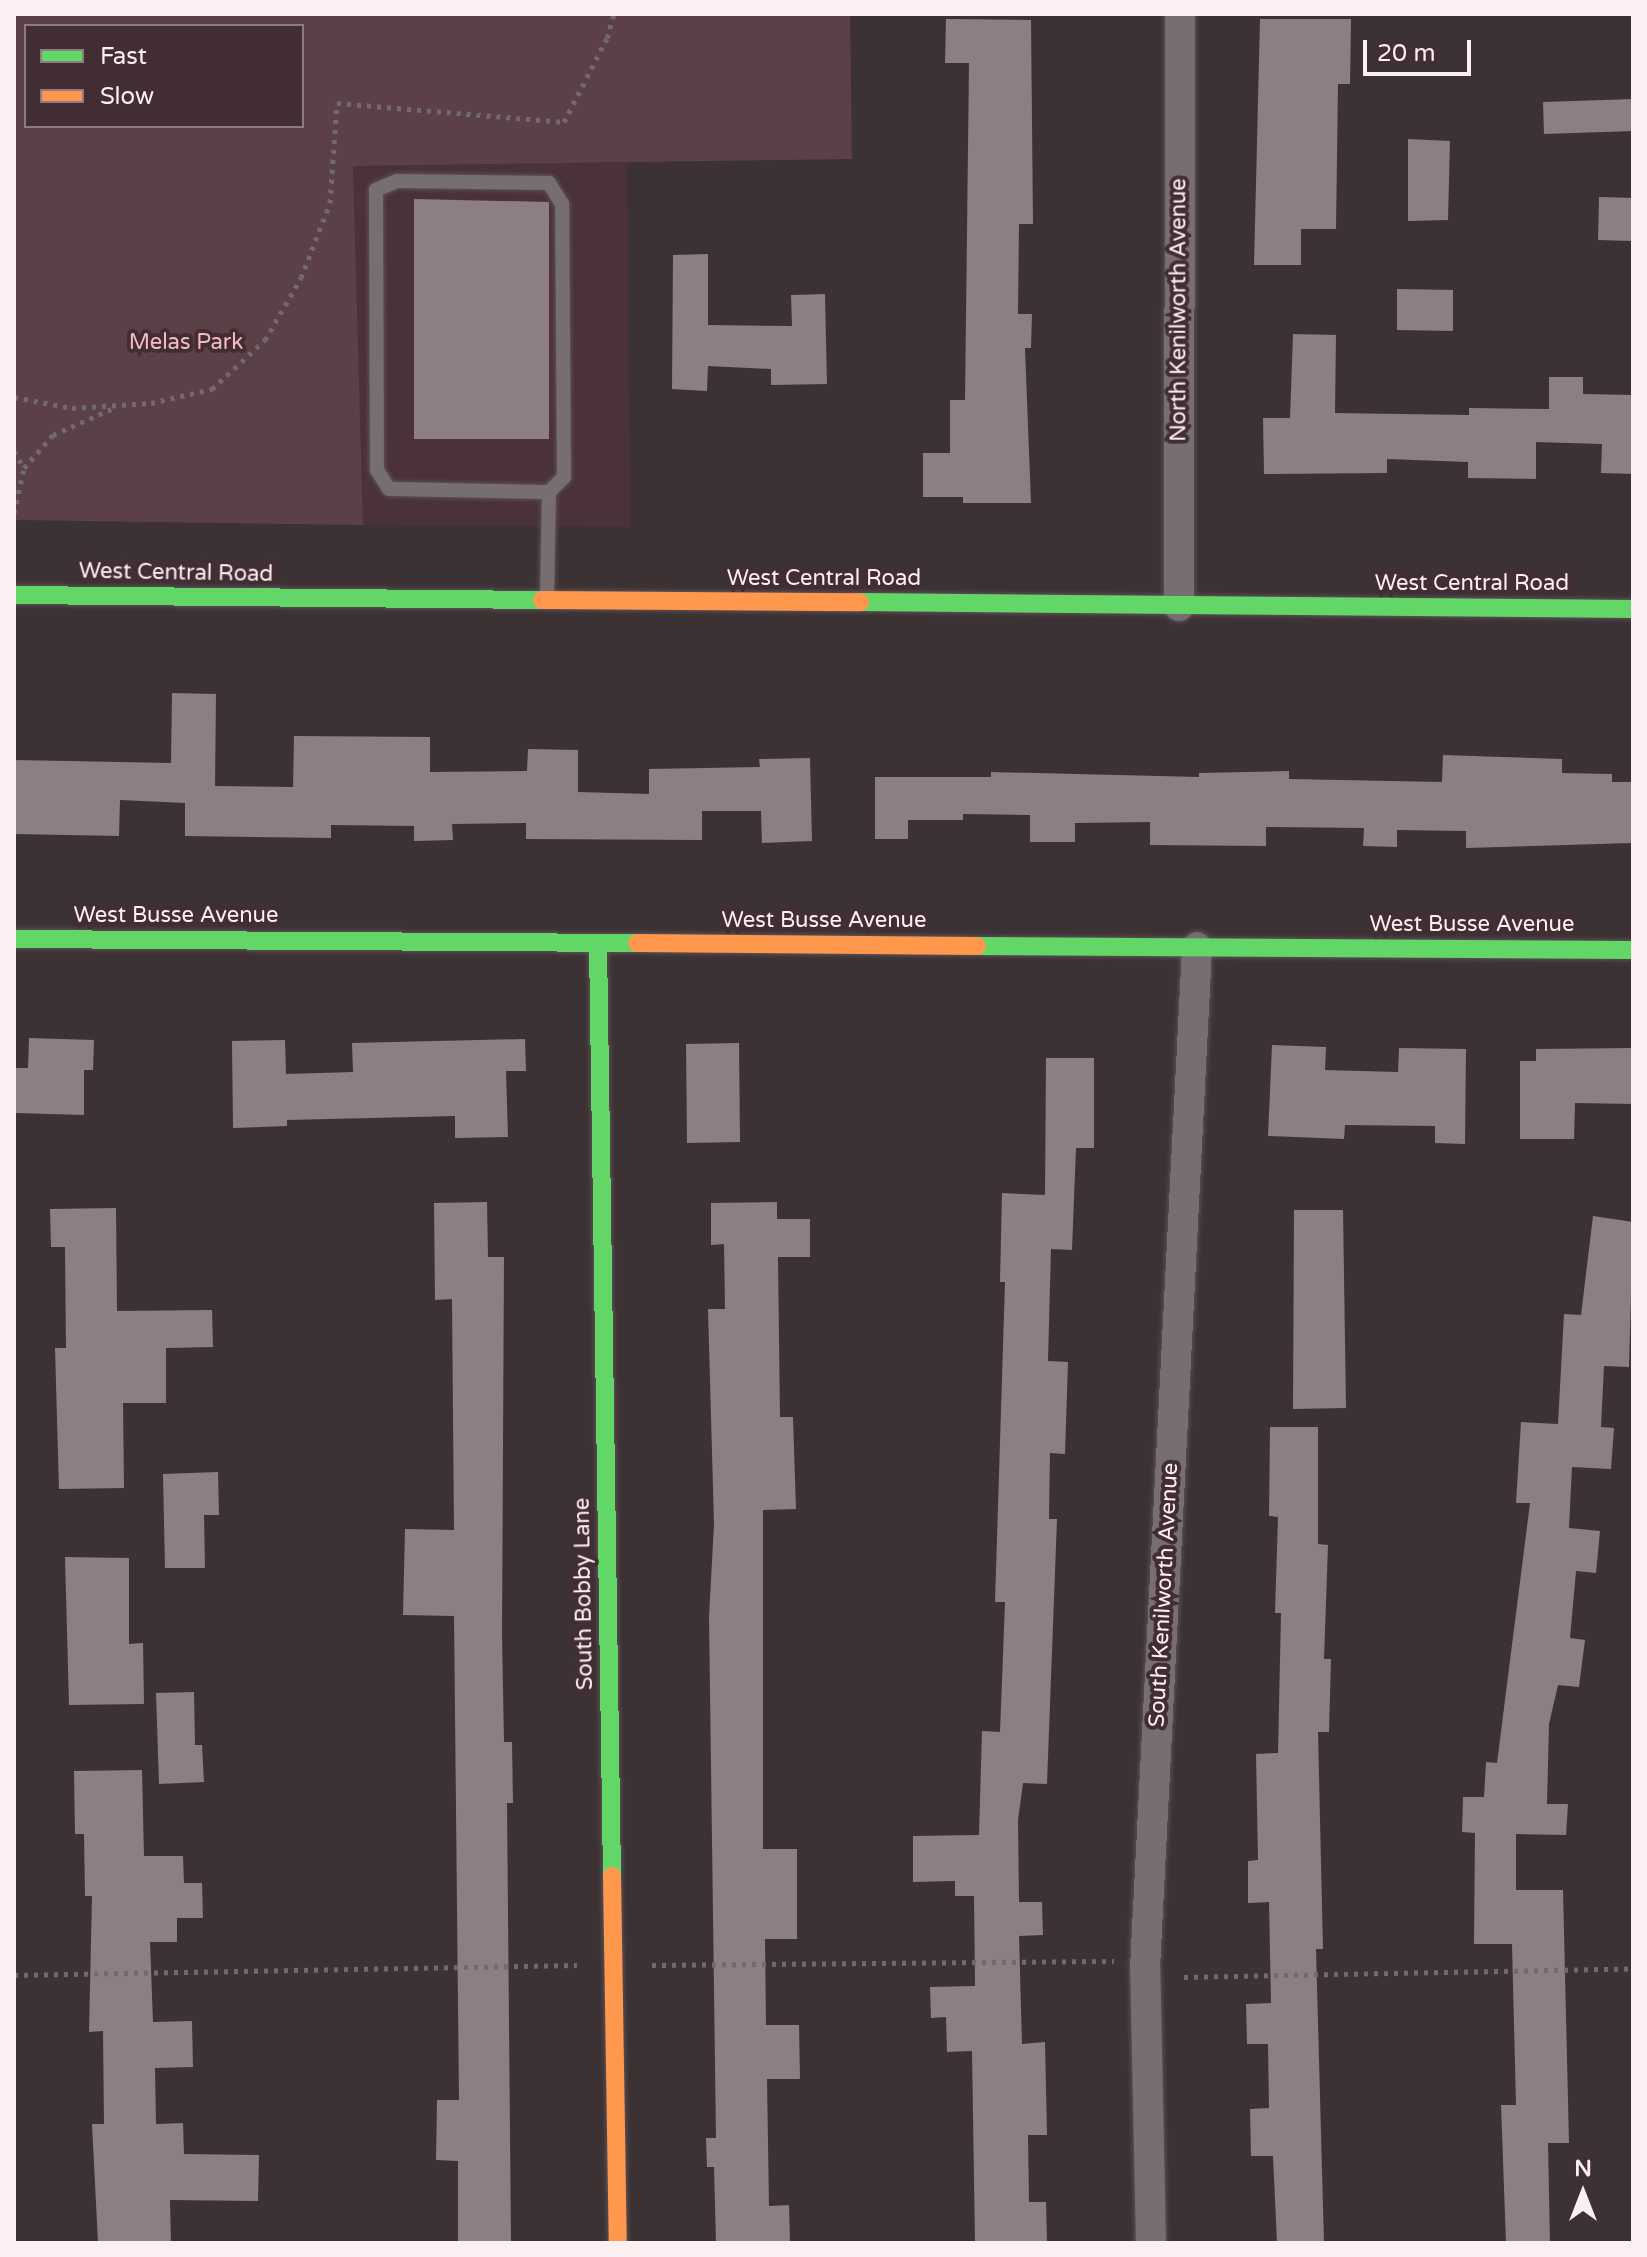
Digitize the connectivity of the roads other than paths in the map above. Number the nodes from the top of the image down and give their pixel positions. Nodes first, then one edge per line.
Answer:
1 (1180, 14) edge
2 (549, 492) junction
3 (14, 595) edge
4 (547, 601) junction
5 (1179, 606) junction
6 (1633, 609) edge
7 (14, 939) edge
8 (598, 944) junction
9 (1197, 947) junction
10 (1633, 950) edge
11 (618, 2243) edge
12 (1151, 2243) edge

1 - 5 street, North Kenilworth Avenue
2 - 2 lane
2 - 4 lane
3 - 4 street, West Central Road
4 - 5 street, West Central Road
5 - 6 street, West Central Road
7 - 8 street, West Busse Avenue
8 - 9 street, West Busse Avenue
8 - 11 street, South Bobby Lane
9 - 10 street, West Busse Avenue
9 - 12 street, South Kenilworth Avenue

